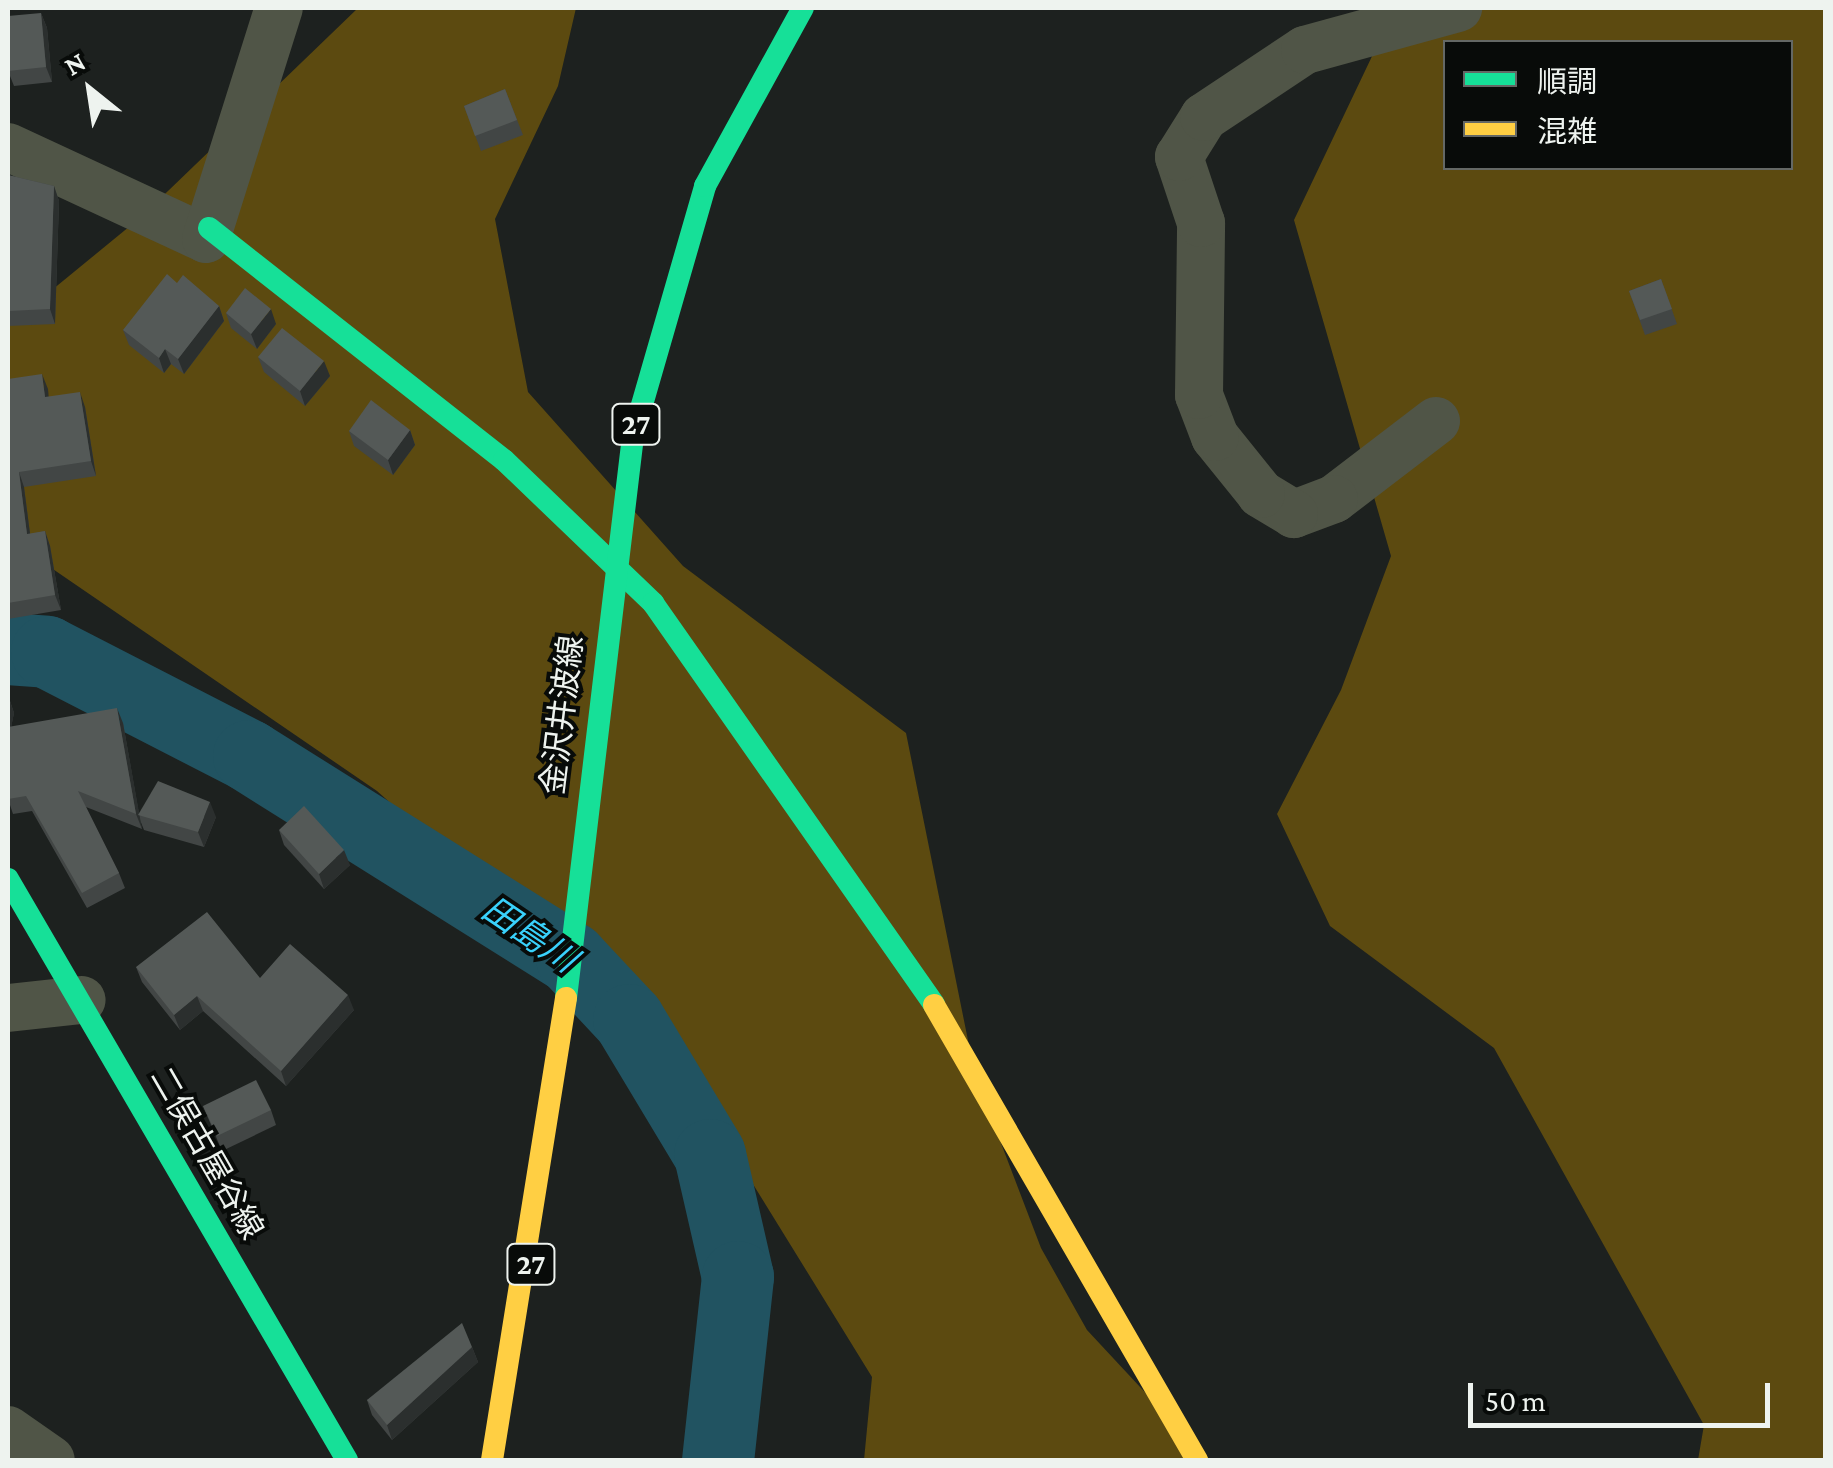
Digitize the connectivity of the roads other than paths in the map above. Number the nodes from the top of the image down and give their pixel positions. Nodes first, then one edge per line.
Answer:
1 (278, 8) edge
2 (803, 8) edge
3 (1458, 8) edge
4 (8, 147) edge
5 (209, 228) junction
6 (1436, 421) dead end
7 (612, 569) junction
8 (8, 879) edge
9 (82, 1000) junction
10 (8, 1008) edge
11 (8, 1430) edge
12 (51, 1460) edge
13 (347, 1460) edge
14 (492, 1460) edge
15 (1197, 1460) edge

1 - 5 street
2 - 7 main road, 金沢井波線 / 27
3 - 6 street
4 - 5 street
5 - 7 main road
7 - 14 main road, 金沢井波線 / 27
7 - 15 main road
8 - 9 main road, 二俣古屋谷線
9 - 10 street
9 - 13 main road, 二俣古屋谷線
11 - 12 street

